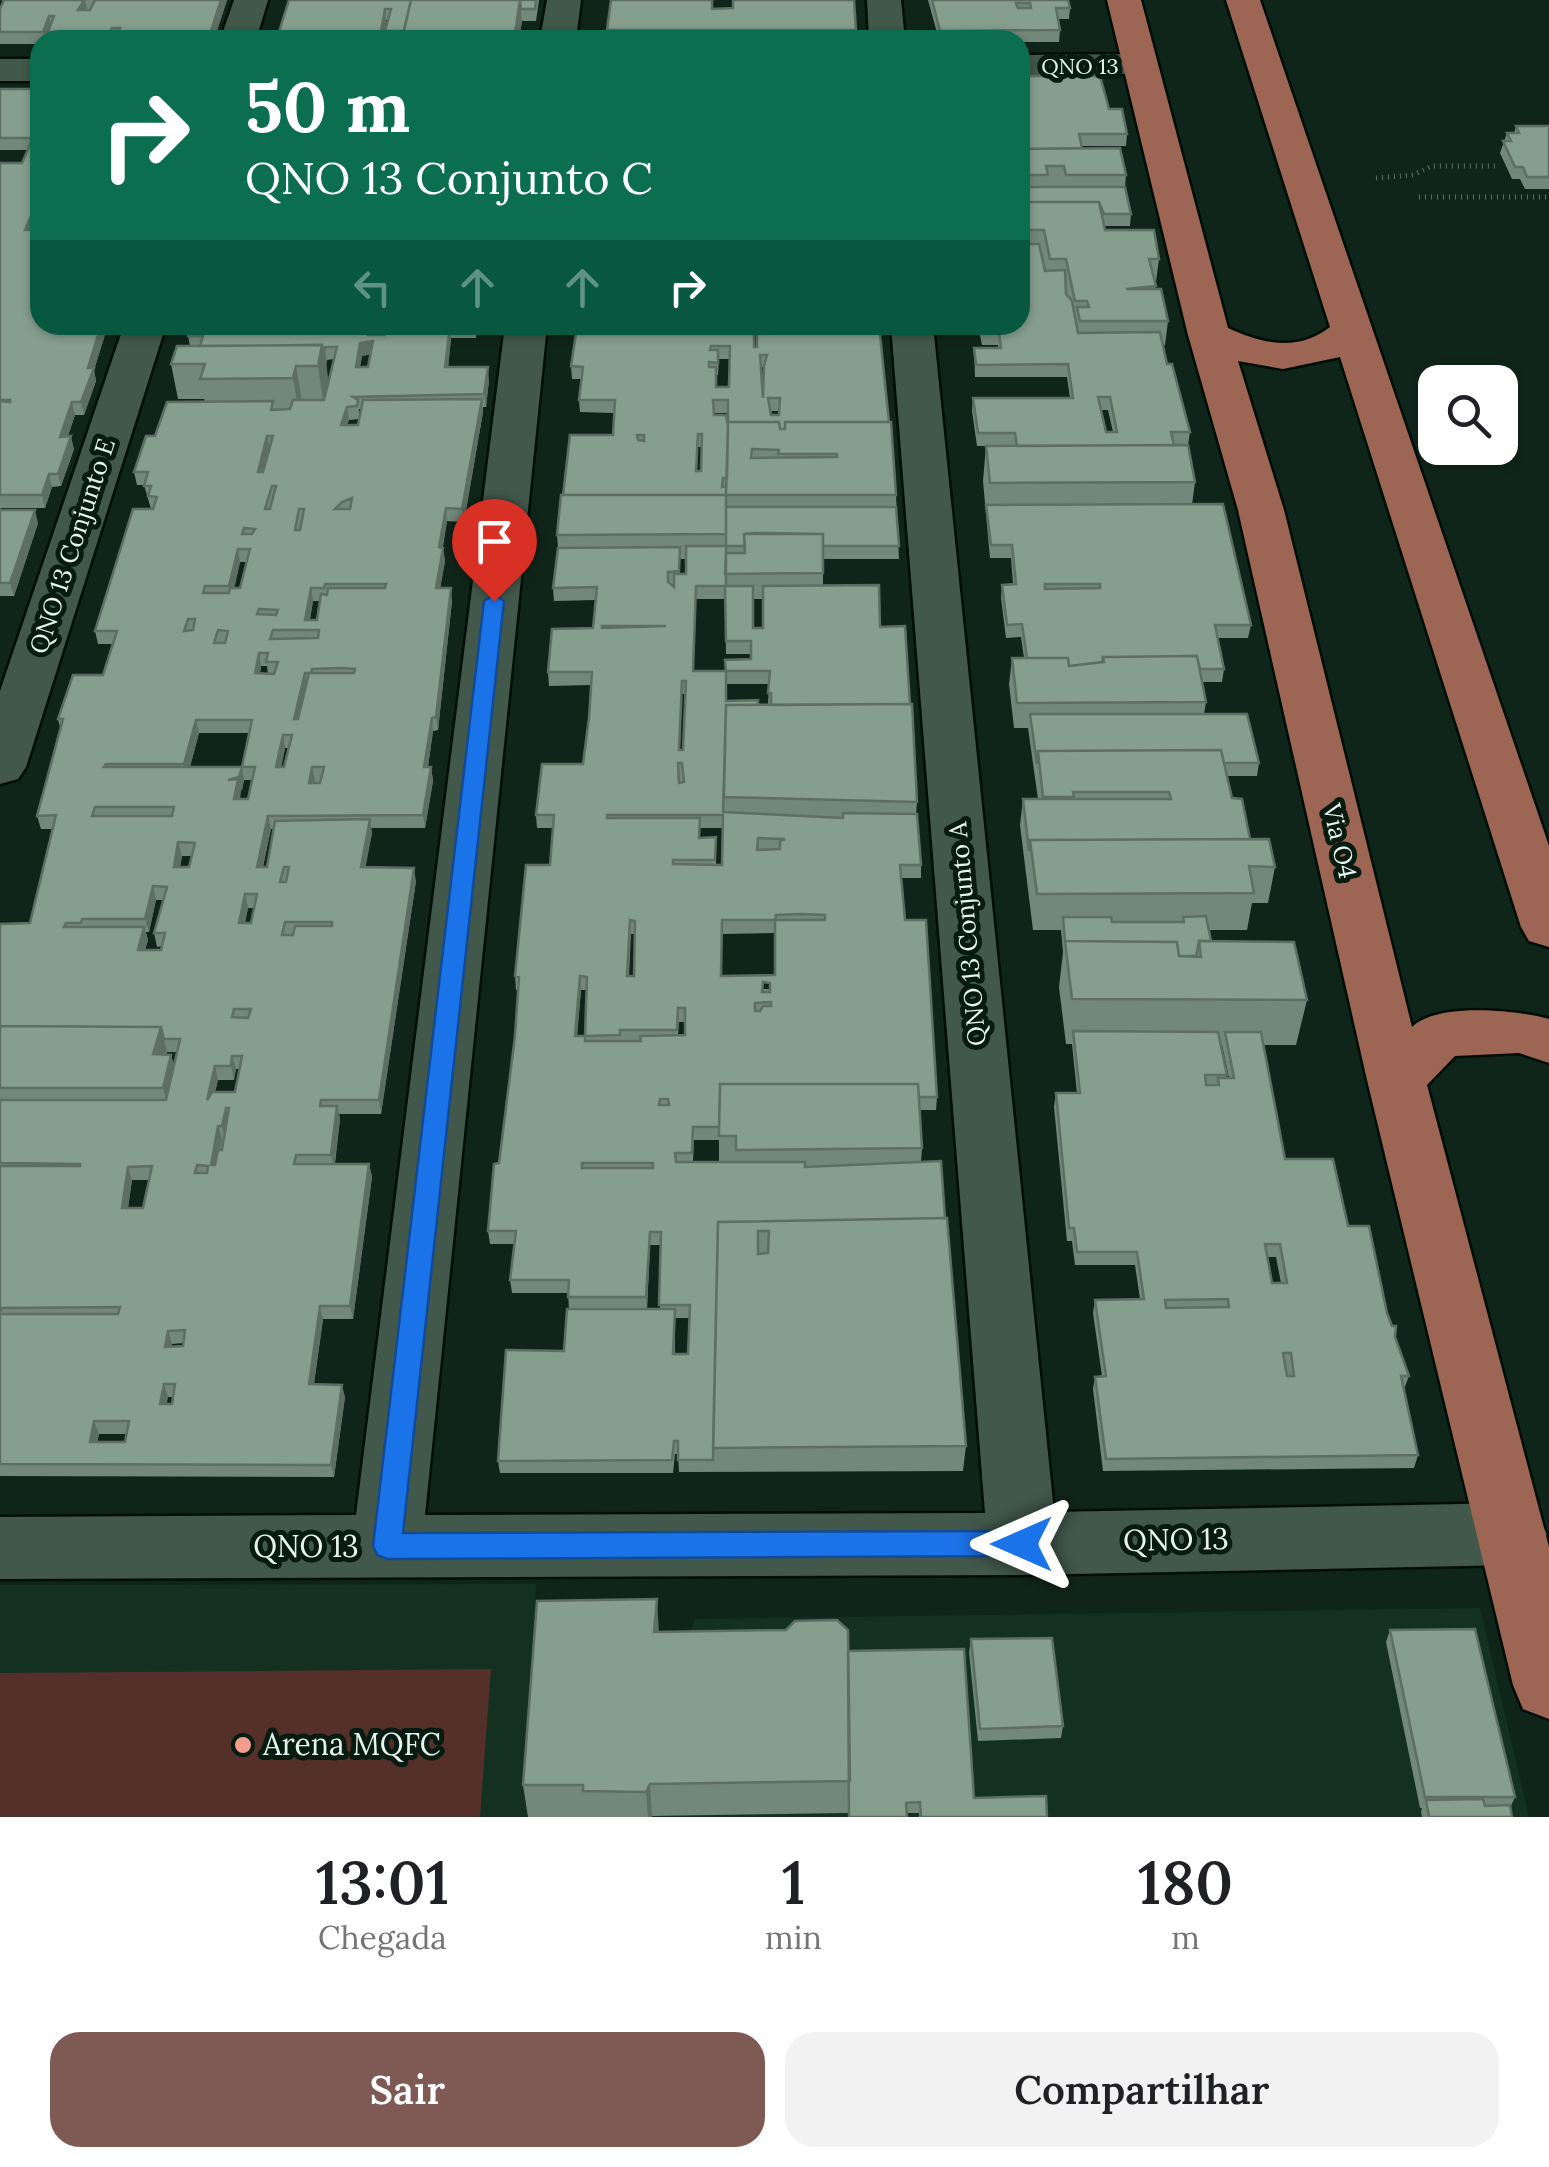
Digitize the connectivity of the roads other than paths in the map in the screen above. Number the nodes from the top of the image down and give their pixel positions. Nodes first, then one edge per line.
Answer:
1 (252, 0) edge
2 (564, 0) edge
3 (884, 0) edge
4 (1124, 0) edge
5 (1243, 0) edge
6 (242, 30) edge
7 (560, 30) edge
8 (886, 30) edge
9 (1030, 66) edge
10 (1140, 66) junction
11 (0, 70) edge
12 (30, 70) edge
13 (1352, 331) junction
14 (141, 335) edge
15 (525, 335) edge
16 (913, 335) edge
17 (1209, 335) junction
18 (0, 767) edge
19 (1549, 927) edge
20 (1549, 1041) edge
21 (1396, 1080) junction
22 (1512, 1534) junction
23 (1022, 1544) junction
24 (387, 1546) junction
25 (0, 1548) edge
26 (1549, 1685) edge

1 - 6 street
2 - 7 street
3 - 8 street
4 - 10 main road, Via O4
5 - 13 main road
9 - 10 street, QNO 13
10 - 17 main road, Via O4
11 - 12 street
13 - 17 main road
13 - 19 main road
14 - 18 street, QNO 13 Conjunto E
15 - 24 street
16 - 23 street, QNO 13 Conjunto A
17 - 21 main road, Via O4
20 - 21 main road
21 - 22 main road, Via O4
22 - 23 street, QNO 13
22 - 26 main road, Via O4
23 - 24 street, QNO 13
24 - 25 street, QNO 13

